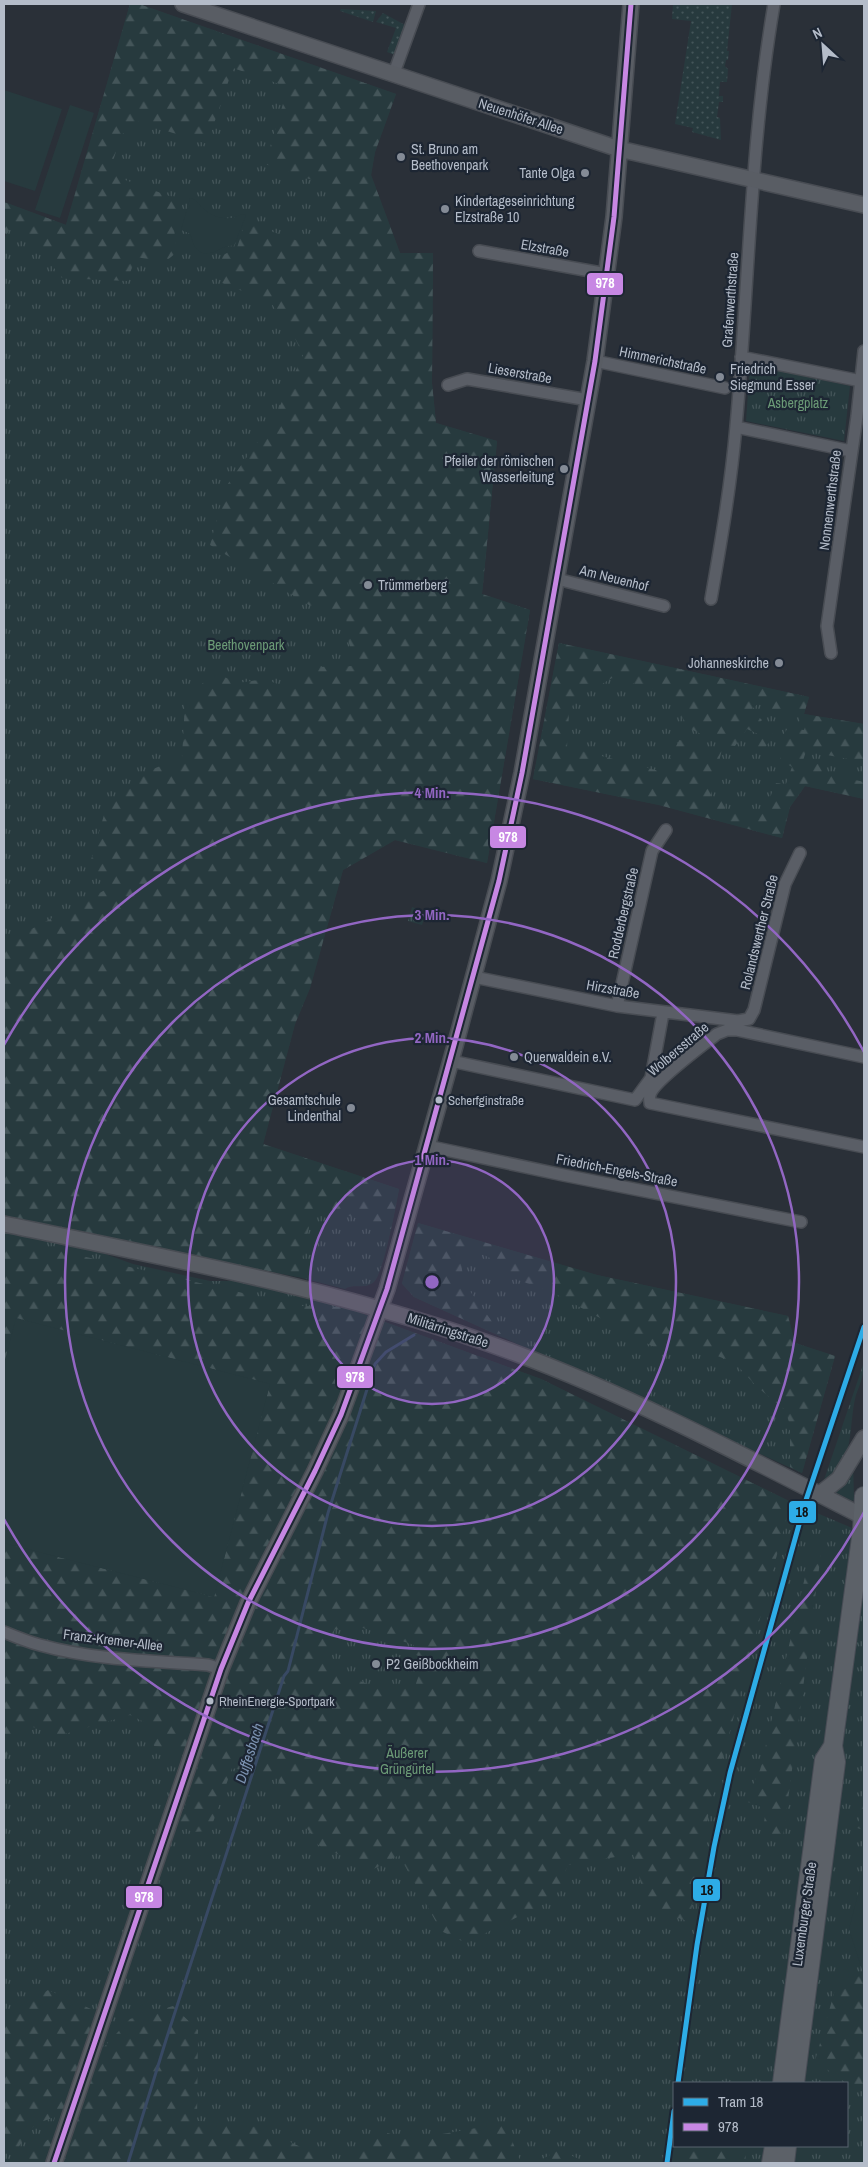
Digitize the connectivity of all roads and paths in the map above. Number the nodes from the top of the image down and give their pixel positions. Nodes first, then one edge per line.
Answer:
1 (184, 4) edge
2 (419, 4) edge
3 (631, 4) edge
4 (774, 4) edge
5 (394, 74) junction
6 (619, 148) junction
7 (754, 180) junction
8 (864, 205) edge
9 (479, 252) dead end
10 (607, 274) junction
11 (864, 351) edge
12 (741, 357) junction
13 (595, 361) junction
14 (861, 382) junction
15 (448, 385) dead end
16 (725, 388) dead end
17 (588, 400) junction
18 (861, 417) edge
19 (736, 427) junction
20 (851, 451) junction
21 (557, 579) junction
22 (711, 599) dead end
23 (664, 606) dead end
24 (831, 653) dead end
25 (666, 830) dead end
26 (800, 854) dead end
27 (474, 977) junction
28 (617, 1006) junction
29 (663, 1013) junction
30 (749, 1020) joint
31 (864, 1057) edge
32 (451, 1061) junction
33 (427, 1146) junction
34 (864, 1147) edge
35 (801, 1222) dead end
36 (4, 1224) edge
37 (379, 1308) junction
38 (864, 1438) edge
39 (820, 1494) junction
40 (864, 1496) edge
41 (864, 1516) edge
42 (861, 1555) edge
43 (4, 1632) edge
44 (221, 1669) junction
45 (833, 1746) junction
46 (782, 2082) edge
47 (795, 2082) edge
48 (774, 2147) edge
49 (787, 2147) edge
50 (54, 2163) edge
51 (771, 2163) edge
52 (784, 2163) edge

1 - 5 street, Neuenhöfer Allee
2 - 5 street
3 - 6 street
4 - 7 street, Grafenwerthstraße
5 - 6 street, Neuenhöfer Allee
6 - 7 street, Neuenhöfer Allee
6 - 10 street
7 - 8 street, Neuenhöfer Allee
7 - 12 street, Grafenwerthstraße
9 - 10 street, Elzstraße
10 - 13 street
11 - 14 street, Nonnenwerthstraße
12 - 14 street
12 - 19 street, Grafenwerthstraße
13 - 16 street, Himmerichstraße
13 - 17 street
14 - 18 street, Nonnenwerthstraße
15 - 17 street, Lieserstraße
17 - 21 street
18 - 20 street, Nonnenwerthstraße
19 - 20 street
19 - 22 street, Grafenwerthstraße
20 - 24 street, Nonnenwerthstraße
21 - 23 street, Am Neuenhof
21 - 27 street
25 - 28 street, Rodderbergstraße
26 - 30 street, Rolandswerther Straße
27 - 28 street, Hirzstraße
27 - 32 street
28 - 29 street, Hirzstraße
29 - 30 street, Hirzstraße
29 - 32 street, Wolbersstraße
31 - 34 street, Wolbersstraße
32 - 33 street
33 - 35 street, Friedrich-Engels-Straße
33 - 37 street
36 - 37 street, Militärringstraße
37 - 39 street, Militärringstraße
37 - 44 street
38 - 39 street
39 - 41 street, Militärringstraße
40 - 41 main road, Luxemburger Straße
41 - 42 main road, Luxemburger Straße
42 - 45 main road, Luxemburger Straße
43 - 44 street, Franz-Kremer-Allee
44 - 50 street
45 - 46 main road, Luxemburger Straße
45 - 47 main road, Luxemburger Straße
48 - 51 main road
49 - 52 main road

